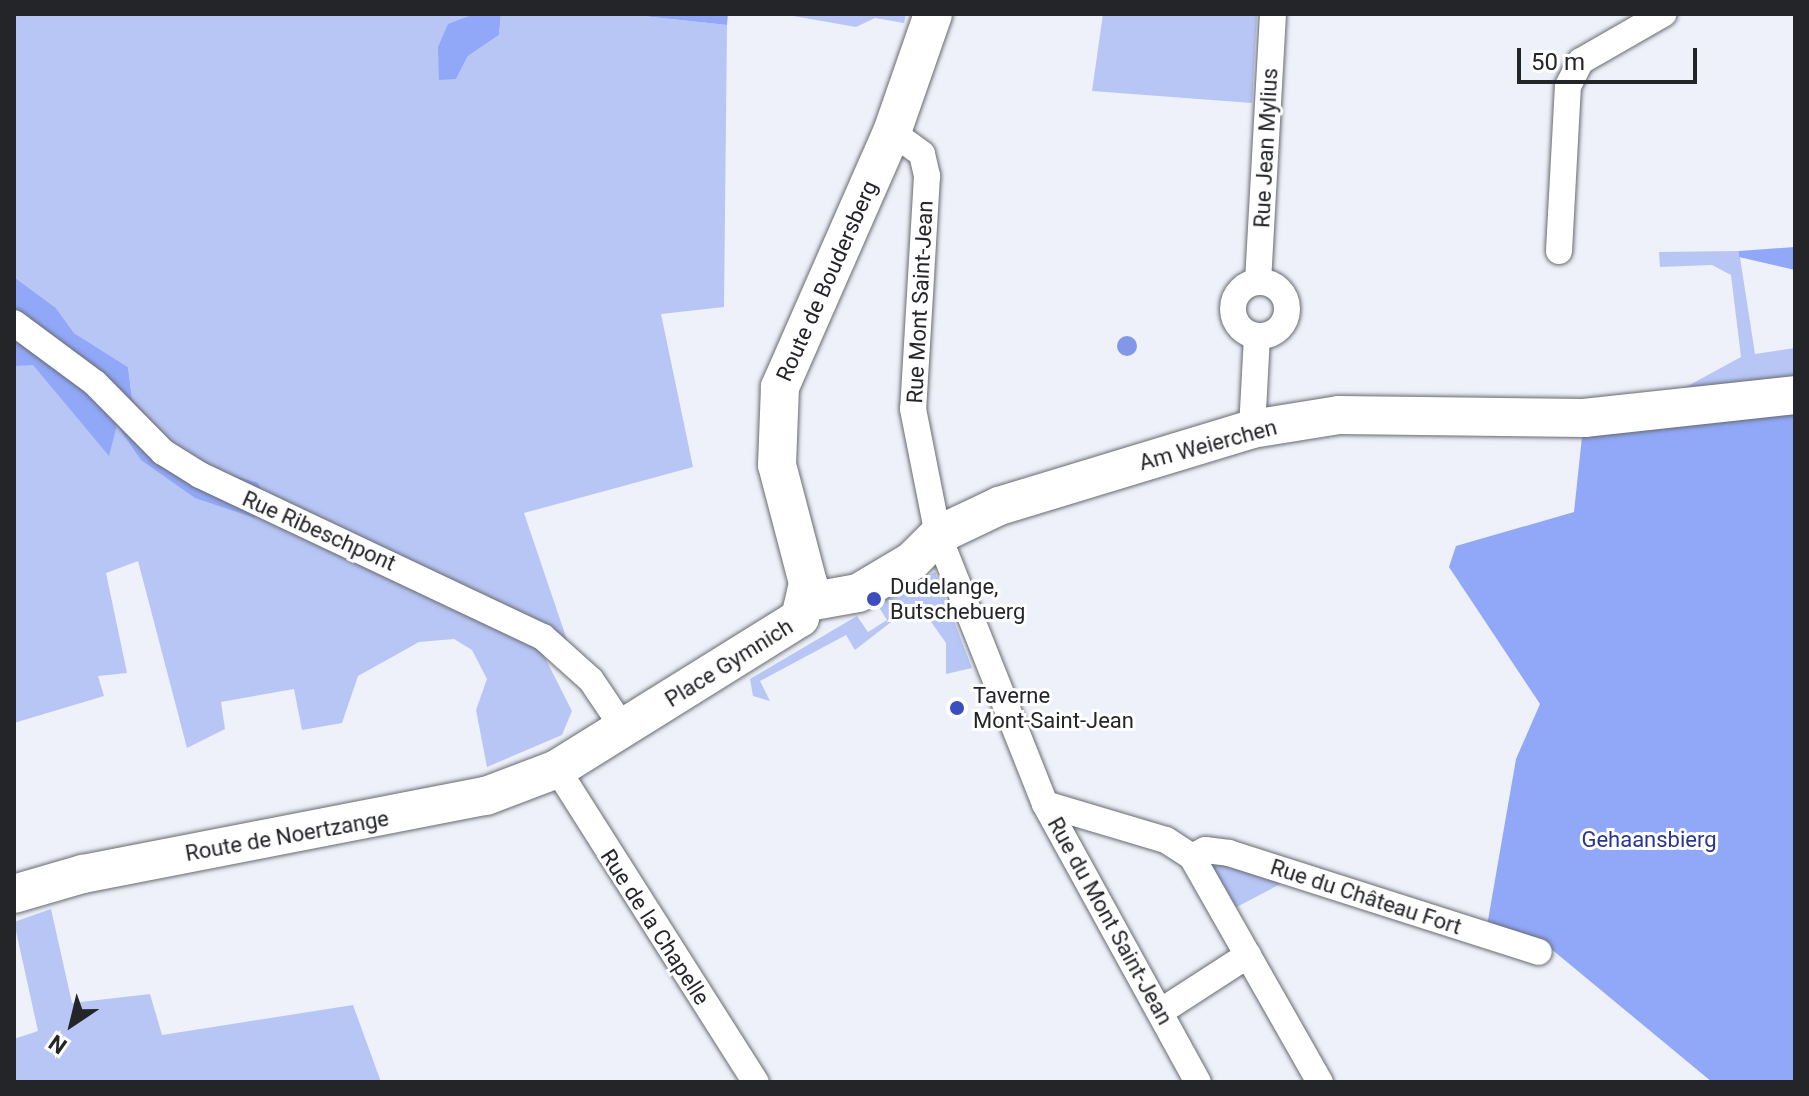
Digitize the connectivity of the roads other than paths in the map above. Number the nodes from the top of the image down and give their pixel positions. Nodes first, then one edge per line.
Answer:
1 (933, 14) edge
2 (1273, 14) edge
3 (1663, 14) edge
4 (892, 132) junction
5 (1559, 251) dead end
6 (1258, 282) junction
7 (14, 323) edge
8 (1257, 337) junction
9 (1795, 395) edge
10 (1252, 429) junction
11 (938, 535) junction
12 (808, 593) junction
13 (624, 729) junction
14 (557, 769) junction
15 (1045, 804) junction
16 (1192, 857) junction
17 (14, 894) edge
18 (1539, 952) dead end
19 (1248, 955) junction
20 (1160, 1012) junction
21 (756, 1082) edge
22 (1198, 1082) edge
23 (1320, 1082) edge

1 - 4 main road, Route de Boudersberg
2 - 6 street, Rue Jean Mylius
3 - 5 street
4 - 11 street, Rue Mont Saint-Jean
4 - 12 main road, Route de Boudersberg
6 - 8 street
6 - 8 street
7 - 13 street, Rue Ribeschpont
8 - 10 street
9 - 10 main road, Am Weierchen
10 - 11 main road, Am Weierchen
11 - 12 main road, Place Gymnich
11 - 15 street, Rue du Mont Saint-Jean
12 - 13 main road, Place Gymnich
13 - 14 main road, Place Gymnich
14 - 17 main road, Route de Noertzange
14 - 21 street, Rue de la Chapelle
15 - 16 street
15 - 20 street, Rue du Mont Saint-Jean
16 - 18 street, Rue du Château Fort
16 - 19 street
19 - 20 street
19 - 23 street
20 - 22 street, Rue du Mont Saint-Jean

